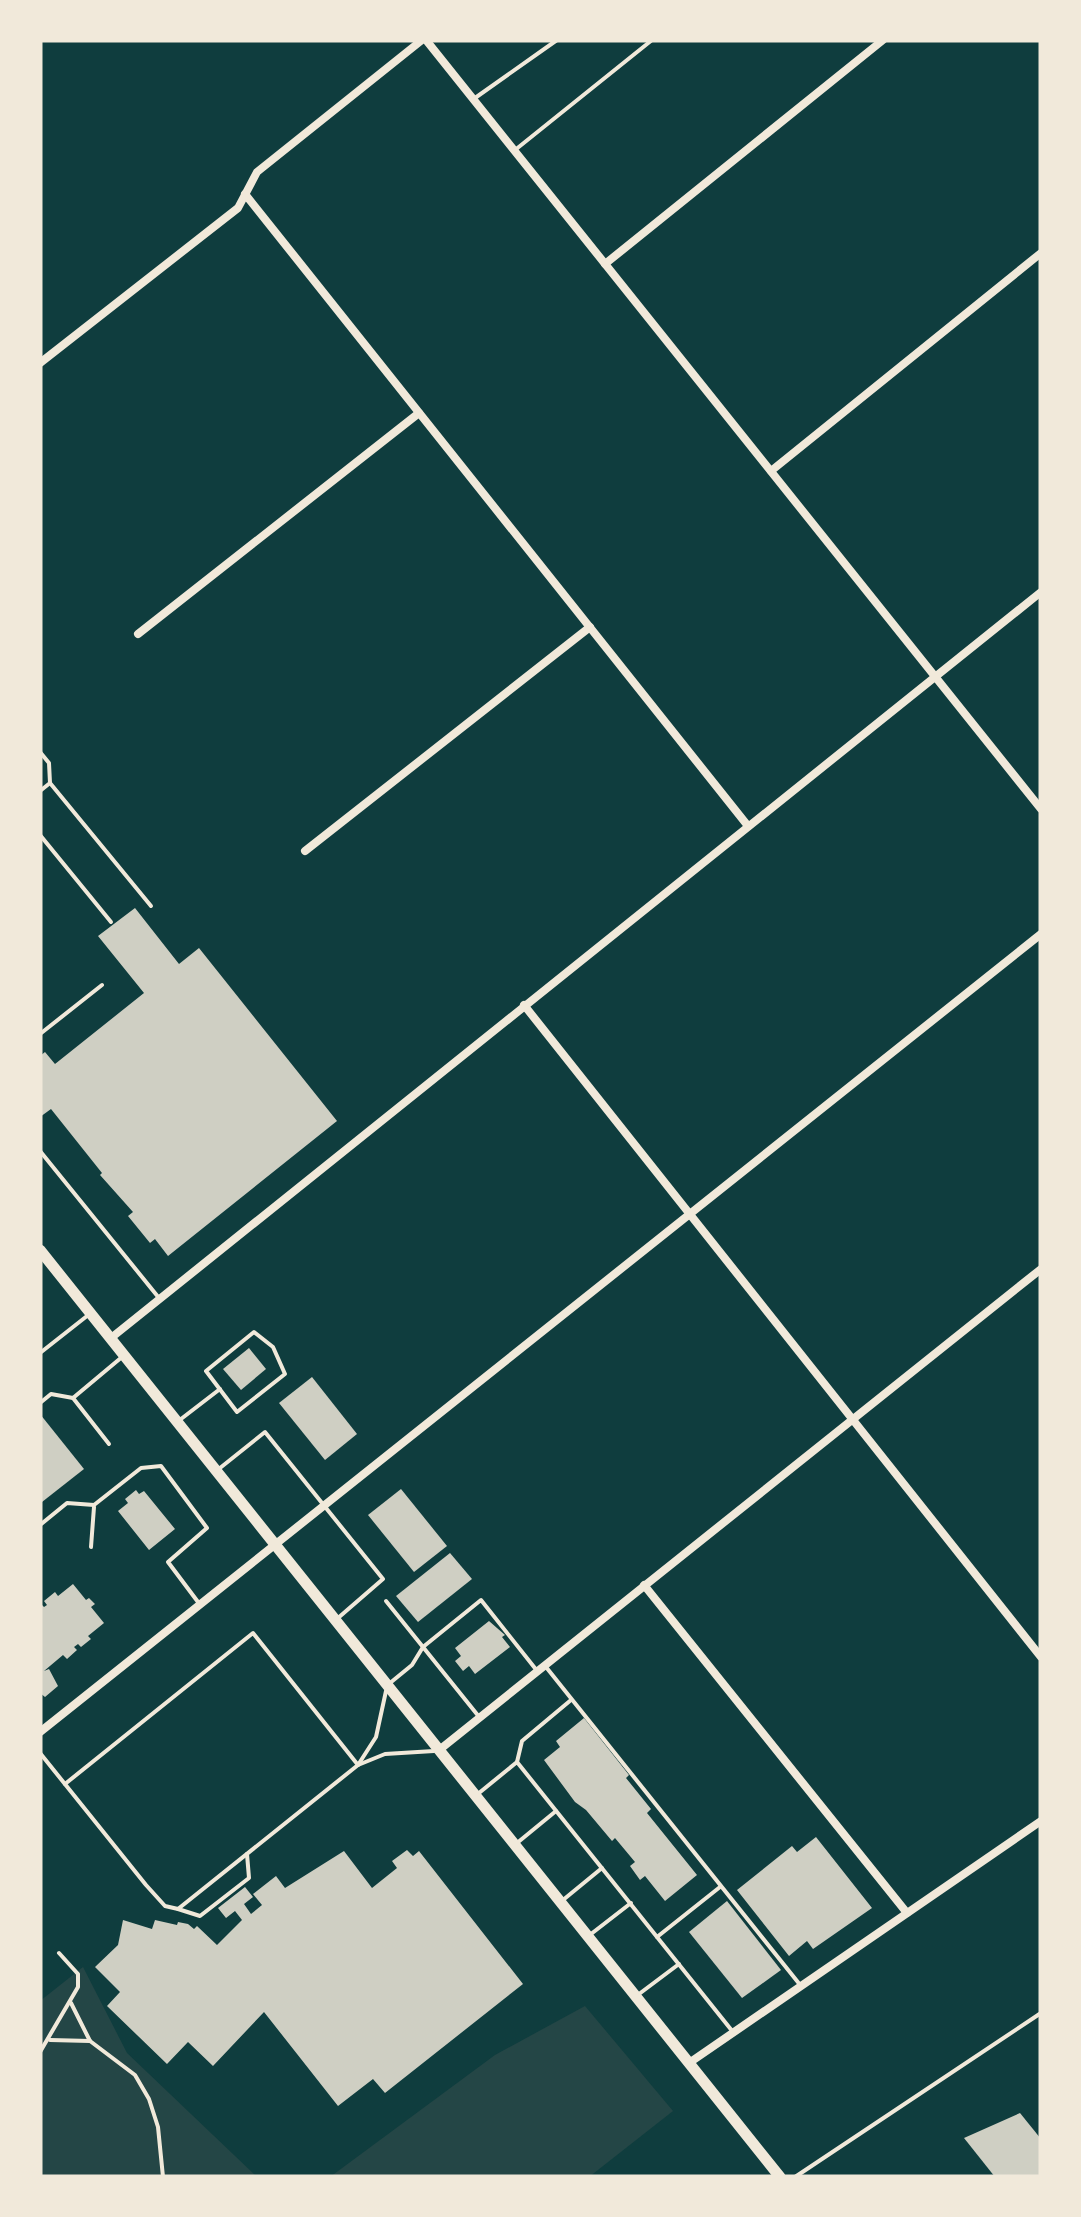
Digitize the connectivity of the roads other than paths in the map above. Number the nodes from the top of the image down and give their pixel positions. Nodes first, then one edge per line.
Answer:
1 (424, 40) edge
2 (556, 40) edge
3 (652, 40) edge
4 (883, 40) edge
5 (474, 99) junction
6 (515, 150) junction
7 (245, 194) junction
8 (1041, 253) edge
9 (605, 264) junction
10 (40, 363) edge
11 (419, 413) junction
12 (772, 472) junction
13 (1041, 592) edge
14 (590, 627) junction
15 (138, 634) dead end
16 (935, 677) junction
17 (40, 752) edge
18 (50, 784) junction
19 (40, 791) edge
20 (1041, 809) edge
21 (748, 826) junction
22 (40, 835) edge
23 (305, 851) dead end
24 (151, 906) dead end
25 (111, 922) dead end
26 (1041, 934) edge
27 (102, 986) dead end
28 (524, 1006) junction
29 (40, 1034) edge
30 (40, 1151) edge
31 (690, 1214) junction
32 (42, 1255) edge
33 (1041, 1268) edge
34 (159, 1298) junction
35 (90, 1313) junction
36 (111, 1338) junction
37 (41, 1351) edge
38 (124, 1356) junction
39 (220, 1389) junction
40 (73, 1398) junction
41 (40, 1403) edge
42 (852, 1419) junction
43 (178, 1422) junction
44 (109, 1444) dead end
45 (216, 1471) junction
46 (94, 1505) junction
47 (325, 1506) junction
48 (40, 1525) edge
49 (276, 1546) junction
50 (92, 1547) dead end
51 (644, 1584) junction
52 (386, 1602) dead end
53 (201, 1605) junction
54 (335, 1620) junction
55 (423, 1647) junction
56 (1041, 1657) edge
57 (542, 1670) junction
58 (388, 1686) junction
59 (573, 1698) junction
60 (480, 1718) junction
61 (40, 1732) edge
62 (439, 1750) junction
63 (40, 1753) edge
64 (517, 1762) junction
65 (358, 1765) junction
66 (65, 1784) junction
67 (475, 1796) junction
68 (556, 1810) junction
69 (1041, 1821) edge
70 (514, 1845) junction
71 (247, 1854) junction
72 (602, 1868) junction
73 (722, 1886) junction
74 (560, 1902) junction
75 (630, 1904) junction
76 (178, 1909) junction
77 (907, 1913) junction
78 (588, 1936) junction
79 (657, 1937) junction
80 (679, 1964) junction
81 (801, 1986) junction
82 (636, 1997) junction
83 (1041, 2013) edge
84 (734, 2032) junction
85 (689, 2063) junction
86 (780, 2177) edge
87 (795, 2177) edge

1 - 5 street
1 - 7 street
2 - 5 lane
3 - 6 lane
4 - 9 street
5 - 6 street
6 - 9 street
7 - 10 street
7 - 11 street
8 - 12 street
9 - 12 street
11 - 14 street
11 - 15 street
12 - 16 street
13 - 16 street
14 - 21 street
14 - 23 street
16 - 20 street
16 - 21 street
17 - 18 lane
18 - 19 lane
18 - 24 lane
21 - 28 street
22 - 25 lane
26 - 31 street
27 - 29 lane
28 - 31 street
28 - 34 street
30 - 34 lane
31 - 42 street
31 - 47 street
32 - 35 main road
33 - 42 street
34 - 36 street
35 - 36 main road
35 - 37 lane
36 - 38 main road
38 - 40 lane
38 - 43 main road
39 - 39 lane
39 - 43 lane
40 - 41 lane
40 - 44 lane
42 - 51 street
42 - 56 street
43 - 45 main road
45 - 47 lane
45 - 49 main road
46 - 48 lane
46 - 50 lane
46 - 53 lane
47 - 49 street
47 - 54 lane
49 - 53 street
49 - 54 main road
51 - 57 street
51 - 77 street
52 - 55 lane
53 - 61 street
54 - 58 main road
55 - 57 lane
55 - 58 lane
55 - 60 lane
57 - 59 lane
57 - 60 street
58 - 62 main road
58 - 65 lane
59 - 64 lane
59 - 73 lane
60 - 62 street
62 - 65 lane
62 - 67 main road
63 - 66 lane
64 - 67 lane
64 - 68 lane
65 - 66 lane
65 - 71 lane
66 - 76 lane
67 - 70 main road
68 - 70 lane
68 - 72 lane
69 - 77 street
70 - 74 main road
71 - 76 lane
71 - 76 lane
72 - 74 lane
72 - 75 lane
73 - 79 lane
73 - 81 lane
74 - 78 main road
75 - 78 lane
75 - 79 lane
77 - 81 street
78 - 82 main road
79 - 80 lane
80 - 82 lane
80 - 84 lane
81 - 84 street
82 - 85 main road
83 - 87 lane
84 - 85 street
85 - 86 main road

